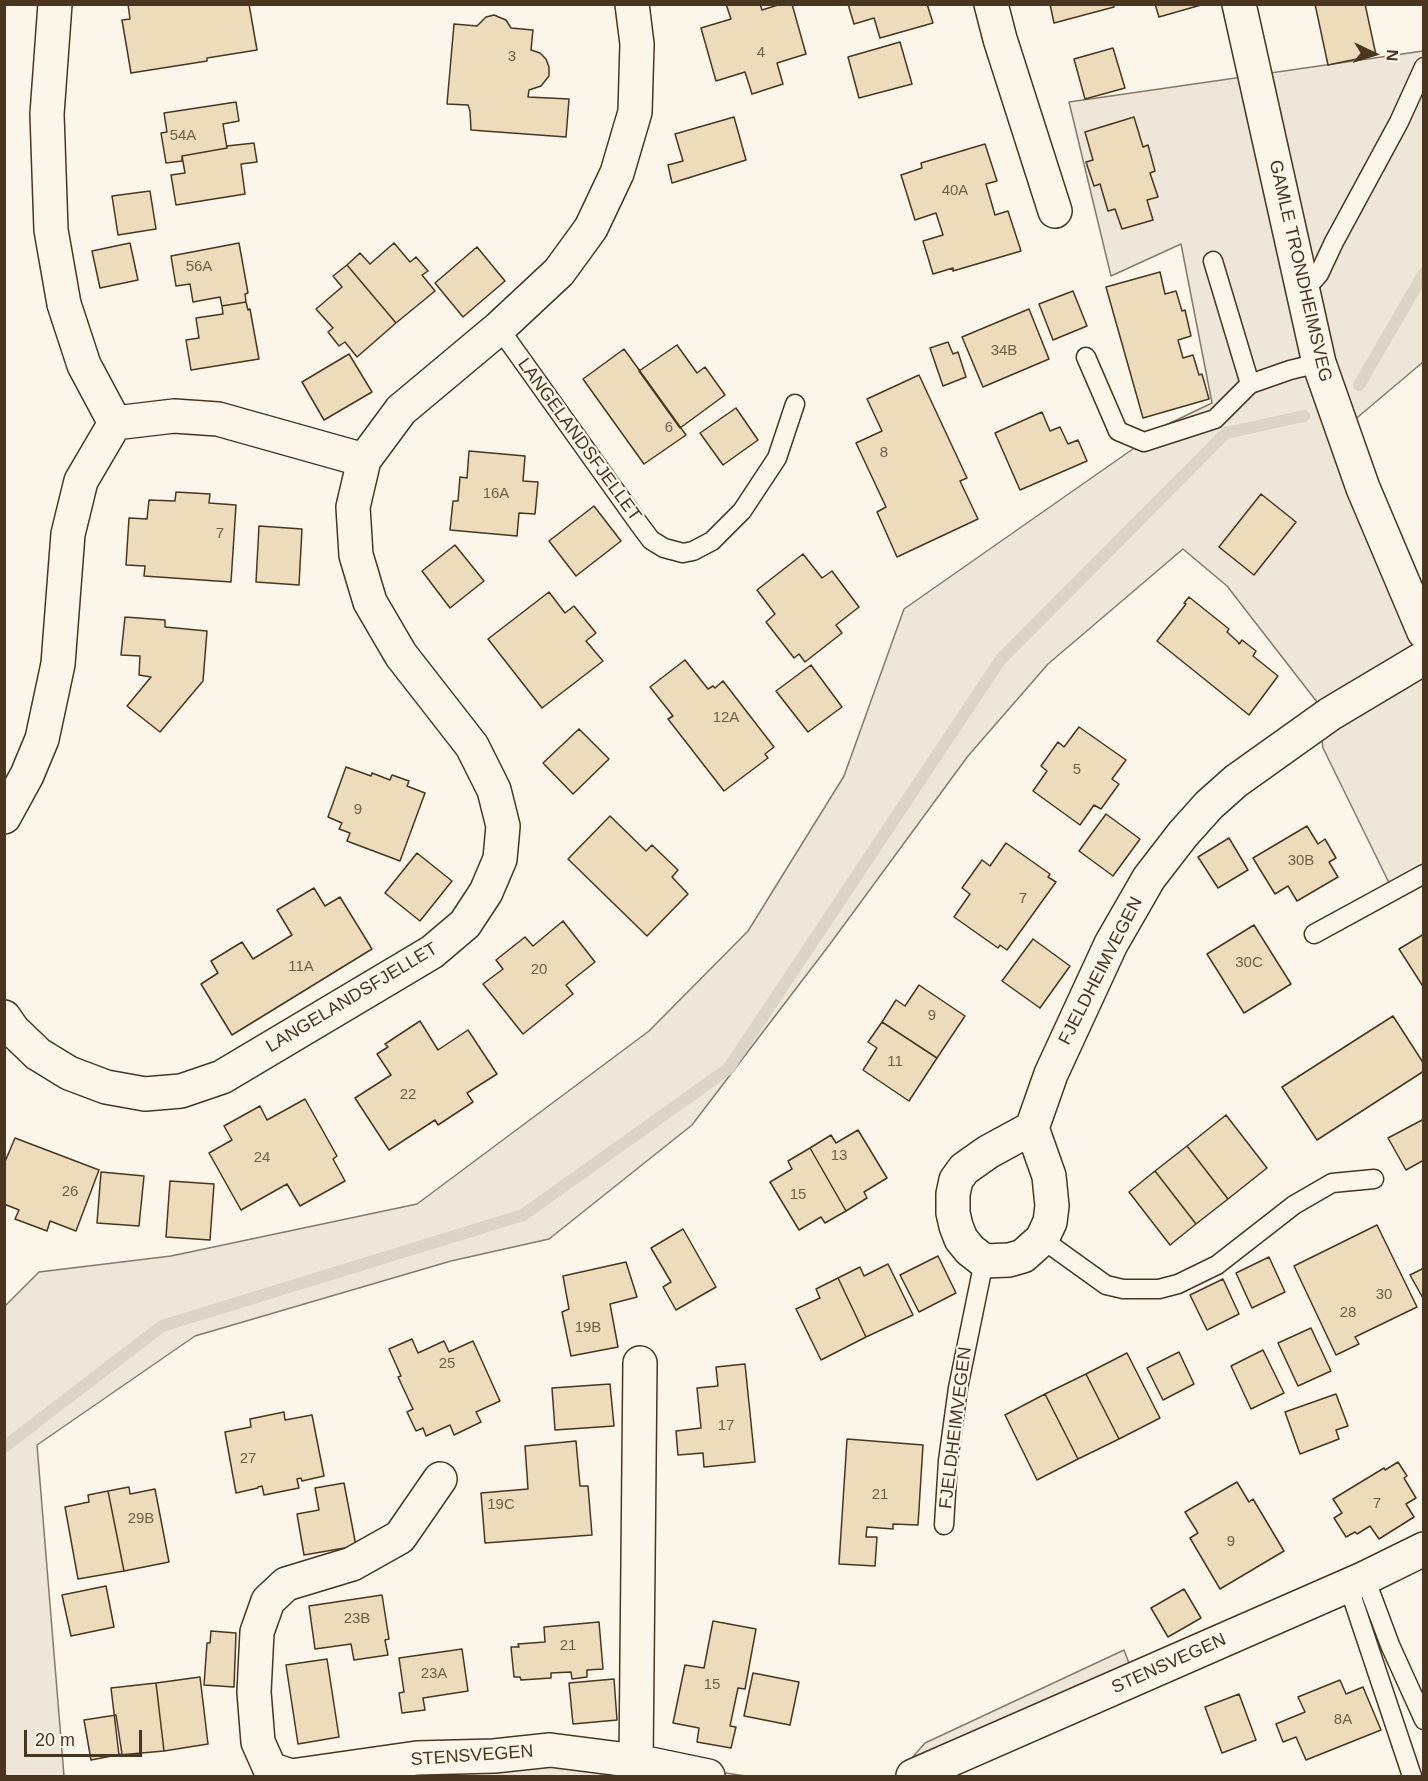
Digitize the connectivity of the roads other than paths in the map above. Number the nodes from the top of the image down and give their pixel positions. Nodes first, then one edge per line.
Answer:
1 (55, 4) edge
2 (632, 4) edge
3 (991, 4) edge
4 (1239, 4) edge
5 (1424, 67) edge
6 (1055, 211) dead end
7 (1213, 261) dead end
8 (1302, 293) junction
9 (499, 328) junction
10 (1086, 357) dead end
11 (1318, 363) junction
12 (1250, 384) junction
13 (795, 404) dead end
14 (115, 423) junction
15 (364, 460) junction
16 (1424, 632) edge
17 (1424, 658) edge
18 (4, 817) edge
19 (1424, 874) edge
20 (1314, 934) dead end
21 (4, 1017) edge
22 (1032, 1128) junction
23 (1374, 1179) dead end
24 (1042, 1239) junction
25 (984, 1261) junction
26 (640, 1363) dead end
27 (440, 1479) dead end
28 (944, 1525) dead end
29 (1424, 1549) edge
30 (1356, 1581) junction
31 (1424, 1720) edge
32 (636, 1761) junction
33 (708, 1776) edge
34 (913, 1776) edge
35 (1413, 1776) edge

1 - 14 street
2 - 9 street, LANGELANDSFJELLET
3 - 6 street
4 - 8 street, GAMLE TRONDHEIMSVEG
5 - 8 lane
7 - 12 lane
8 - 11 street, GAMLE TRONDHEIMSVEG
9 - 13 lane, LANGELANDSFJELLET
9 - 15 street, LANGELANDSFJELLET
10 - 12 lane
11 - 12 lane
11 - 16 street, GAMLE TRONDHEIMSVEG
14 - 15 street
14 - 18 street
15 - 21 street, LANGELANDSFJELLET
17 - 22 street, FJELDHEIMVEGEN
19 - 20 lane
22 - 24 street
22 - 25 street
23 - 24 lane
24 - 25 street
25 - 28 lane, FJELDHEIMVEGEN
26 - 32 street
27 - 32 street, STENSVEGEN
29 - 30 street, STENSVEGEN
30 - 31 lane
30 - 34 street, STENSVEGEN
30 - 35 lane
32 - 33 street, STENSVEGEN

